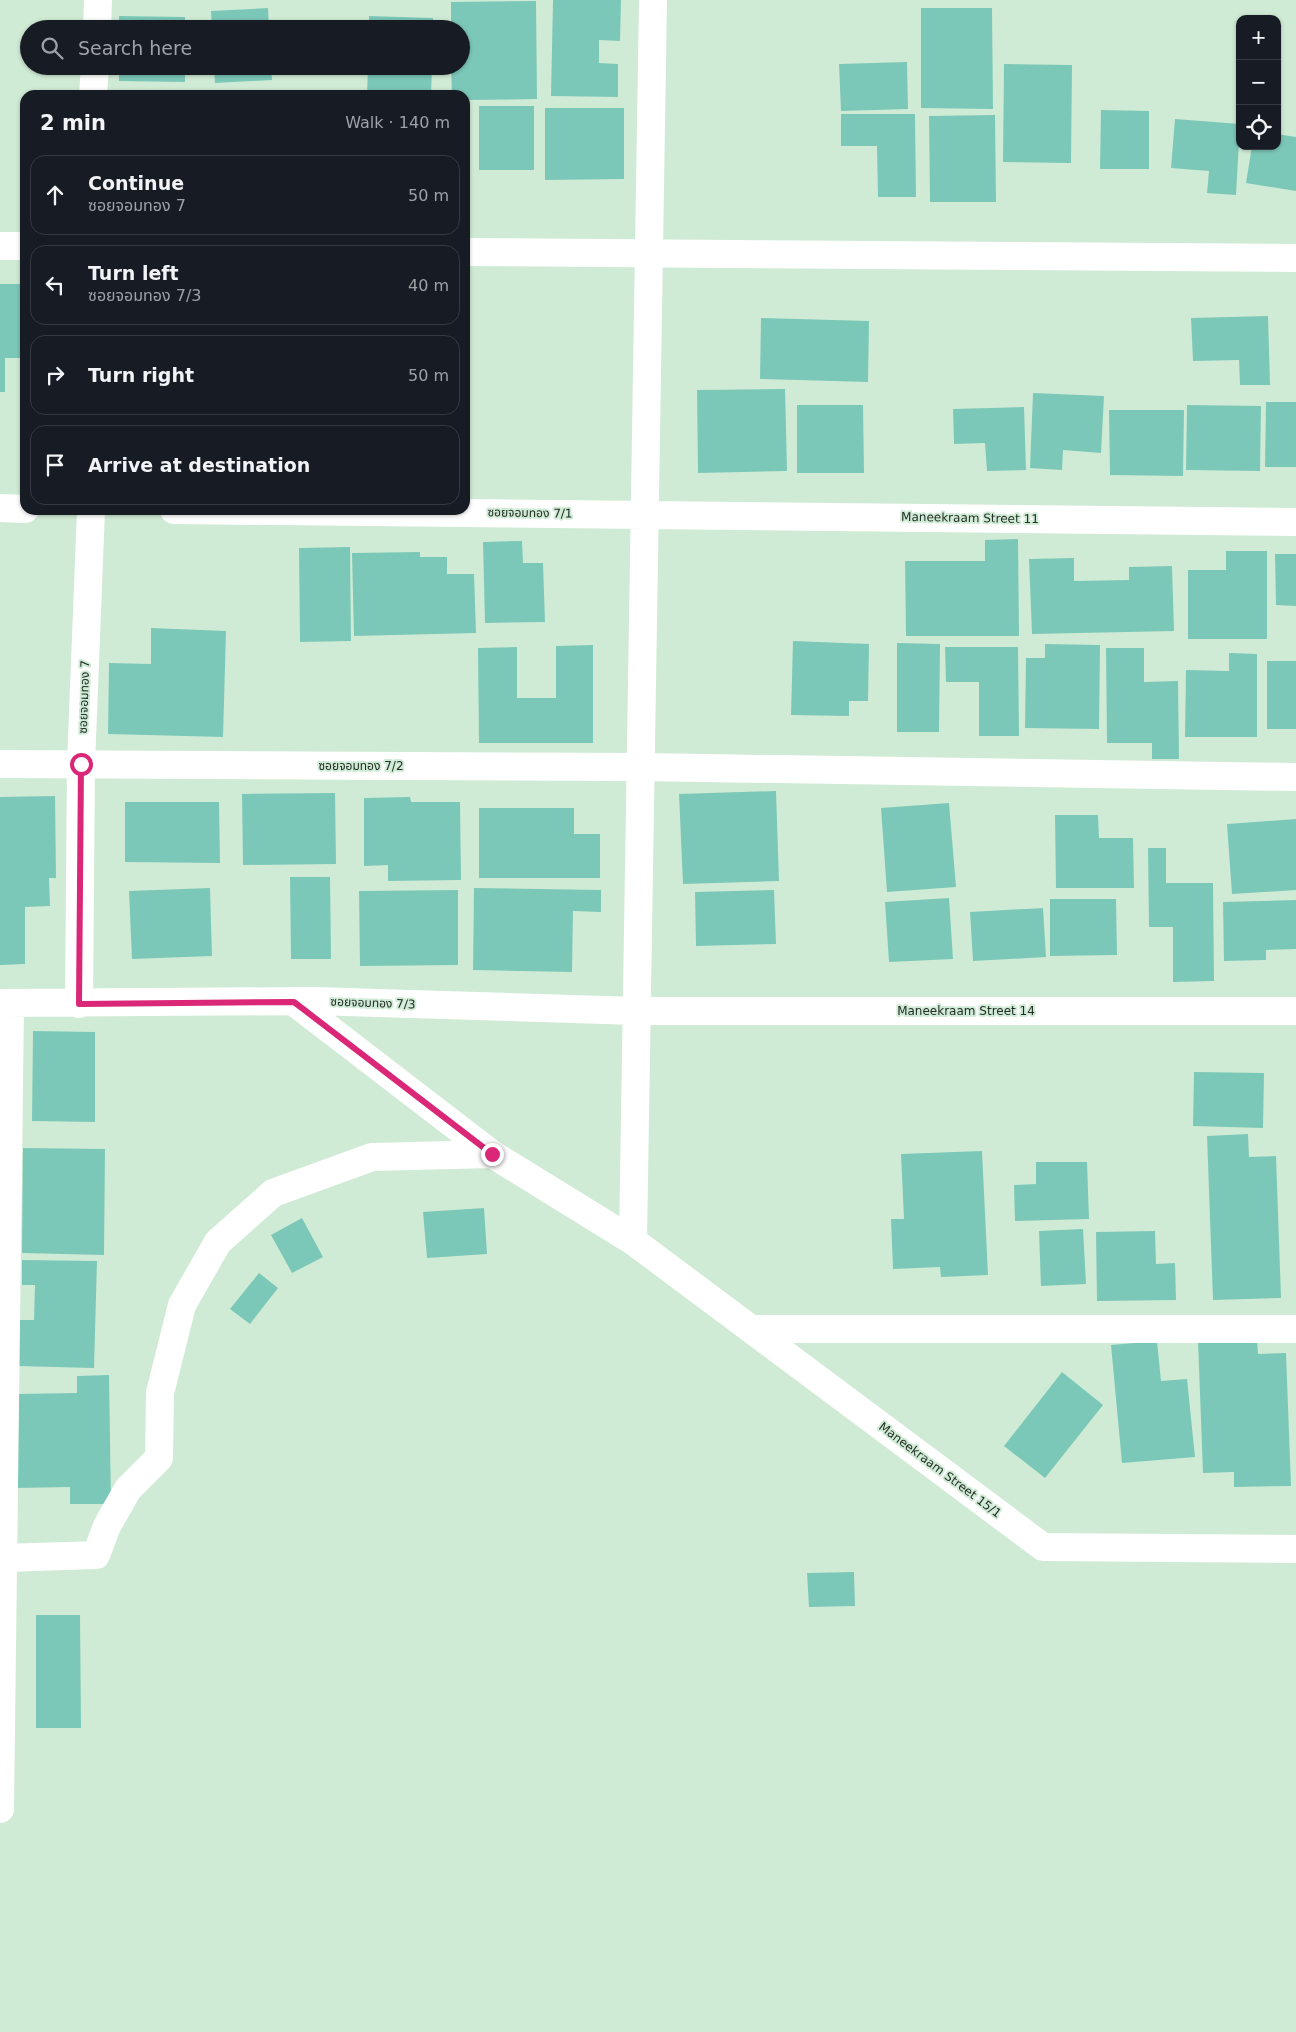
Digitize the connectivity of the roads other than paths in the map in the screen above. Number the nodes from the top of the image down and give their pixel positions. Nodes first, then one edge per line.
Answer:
1 (98, 0) edge
2 (653, 0) edge
3 (97, 20) edge
4 (95, 75) edge
5 (94, 90) edge
6 (0, 246) edge
7 (20, 246) edge
8 (470, 252) edge
9 (649, 255) junction
10 (1296, 258) edge
11 (0, 508) edge
12 (20, 509) edge
13 (470, 513) edge
14 (645, 514) junction
15 (91, 515) edge
16 (1296, 522) edge
17 (0, 764) edge
18 (81, 764) junction
19 (640, 768) junction
20 (1296, 777) edge
21 (294, 1002) junction
22 (5, 1003) edge
23 (79, 1004) junction
24 (637, 1011) junction
25 (1296, 1011) edge
26 (492, 1154) junction
27 (633, 1241) junction
28 (752, 1329) junction
29 (1296, 1329) edge
30 (1296, 1549) edge
31 (4, 1558) junction
32 (0, 1809) edge

1 - 3 street
2 - 9 street
4 - 5 street
6 - 7 street
8 - 9 street
9 - 10 street
9 - 14 street
11 - 12 street
13 - 14 street, ซอยจอมทอง 7/1
14 - 16 street, Maneekraam Street 11
14 - 19 street
15 - 18 street, ซอยจอมทอง 7
17 - 18 street, ซอยจอมทอง 7/2
18 - 19 street, ซอยจอมทอง 7/2
18 - 23 street, ซอยจอมทอง 7
19 - 20 street, ซอยจอมทอง 7/2
19 - 24 street
21 - 23 street, ซอยจอมทอง 7/3
21 - 24 street, ซอยจอมทอง 7/3
21 - 26 street, Maneekraam Street 15/1
22 - 23 street, ซอยจอมทอง 7/3
22 - 31 street
24 - 25 street, Maneekraam Street 14
24 - 27 street
26 - 27 street, Maneekraam Street 15/1
26 - 31 street
27 - 28 street, Maneekraam Street 15/1
28 - 29 street
28 - 30 street, Maneekraam Street 15/1
31 - 32 street

